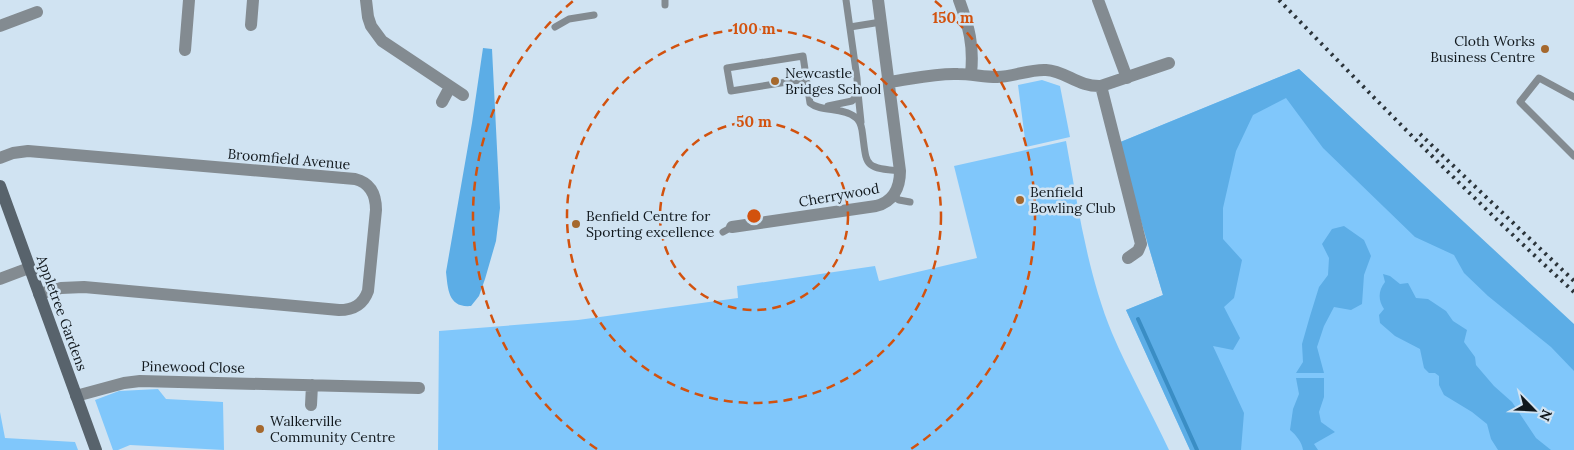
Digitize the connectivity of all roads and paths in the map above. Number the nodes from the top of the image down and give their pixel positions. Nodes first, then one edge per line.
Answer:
1 (190, 0) edge
2 (253, 0) edge
3 (366, 0) edge
4 (846, 0) edge
5 (878, 0) edge
6 (959, 0) edge
7 (1098, 0) edge
8 (37, 12) dead end
9 (594, 15) dead end
10 (881, 22) junction
11 (251, 25) dead end
12 (0, 26) edge
13 (555, 26) dead end
14 (850, 26) junction
15 (186, 50) dead end
16 (1169, 63) dead end
17 (971, 74) junction
18 (1127, 78) junction
19 (806, 79) junction
20 (889, 82) junction
21 (1101, 86) junction
22 (450, 87) junction
23 (858, 90) junction
24 (463, 95) dead end
25 (1574, 97) edge
26 (442, 102) dead end
27 (823, 107) junction
28 (861, 125) junction
29 (1574, 156) edge
30 (0, 158) edge
31 (900, 171) junction
32 (0, 186) edge
33 (893, 196) junction
34 (910, 202) dead end
35 (727, 230) dead end
36 (1128, 258) dead end
37 (29, 268) junction
38 (0, 279) edge
39 (39, 294) junction
40 (312, 385) junction
41 (419, 388) dead end
42 (76, 396) junction
43 (311, 405) dead end
44 (96, 450) edge

1 - 15 street
2 - 11 street
3 - 22 street
4 - 14 lane
5 - 10 street, Cherrywood
6 - 17 street
7 - 18 street
8 - 12 street
9 - 13 lane
10 - 14 lane
10 - 20 street, Cherrywood
14 - 23 lane
16 - 18 street
17 - 20 street
17 - 21 street
18 - 21 street
19 - 19 lane
19 - 27 lane
20 - 31 street, Cherrywood
21 - 36 street
22 - 24 street
22 - 26 street
23 - 27 lane
23 - 28 lane
25 - 29 lane
27 - 28 lane
28 - 31 lane
30 - 39 street, Broomfield Avenue
31 - 33 street, Cherrywood
32 - 37 street, Appletree Gardens
33 - 34 lane
33 - 35 street, Cherrywood
37 - 38 street
37 - 39 street, Appletree Gardens
39 - 42 street, Appletree Gardens
40 - 41 street, Pinewood Close
40 - 42 street, Pinewood Close
40 - 43 street
42 - 44 street, Appletree Gardens

